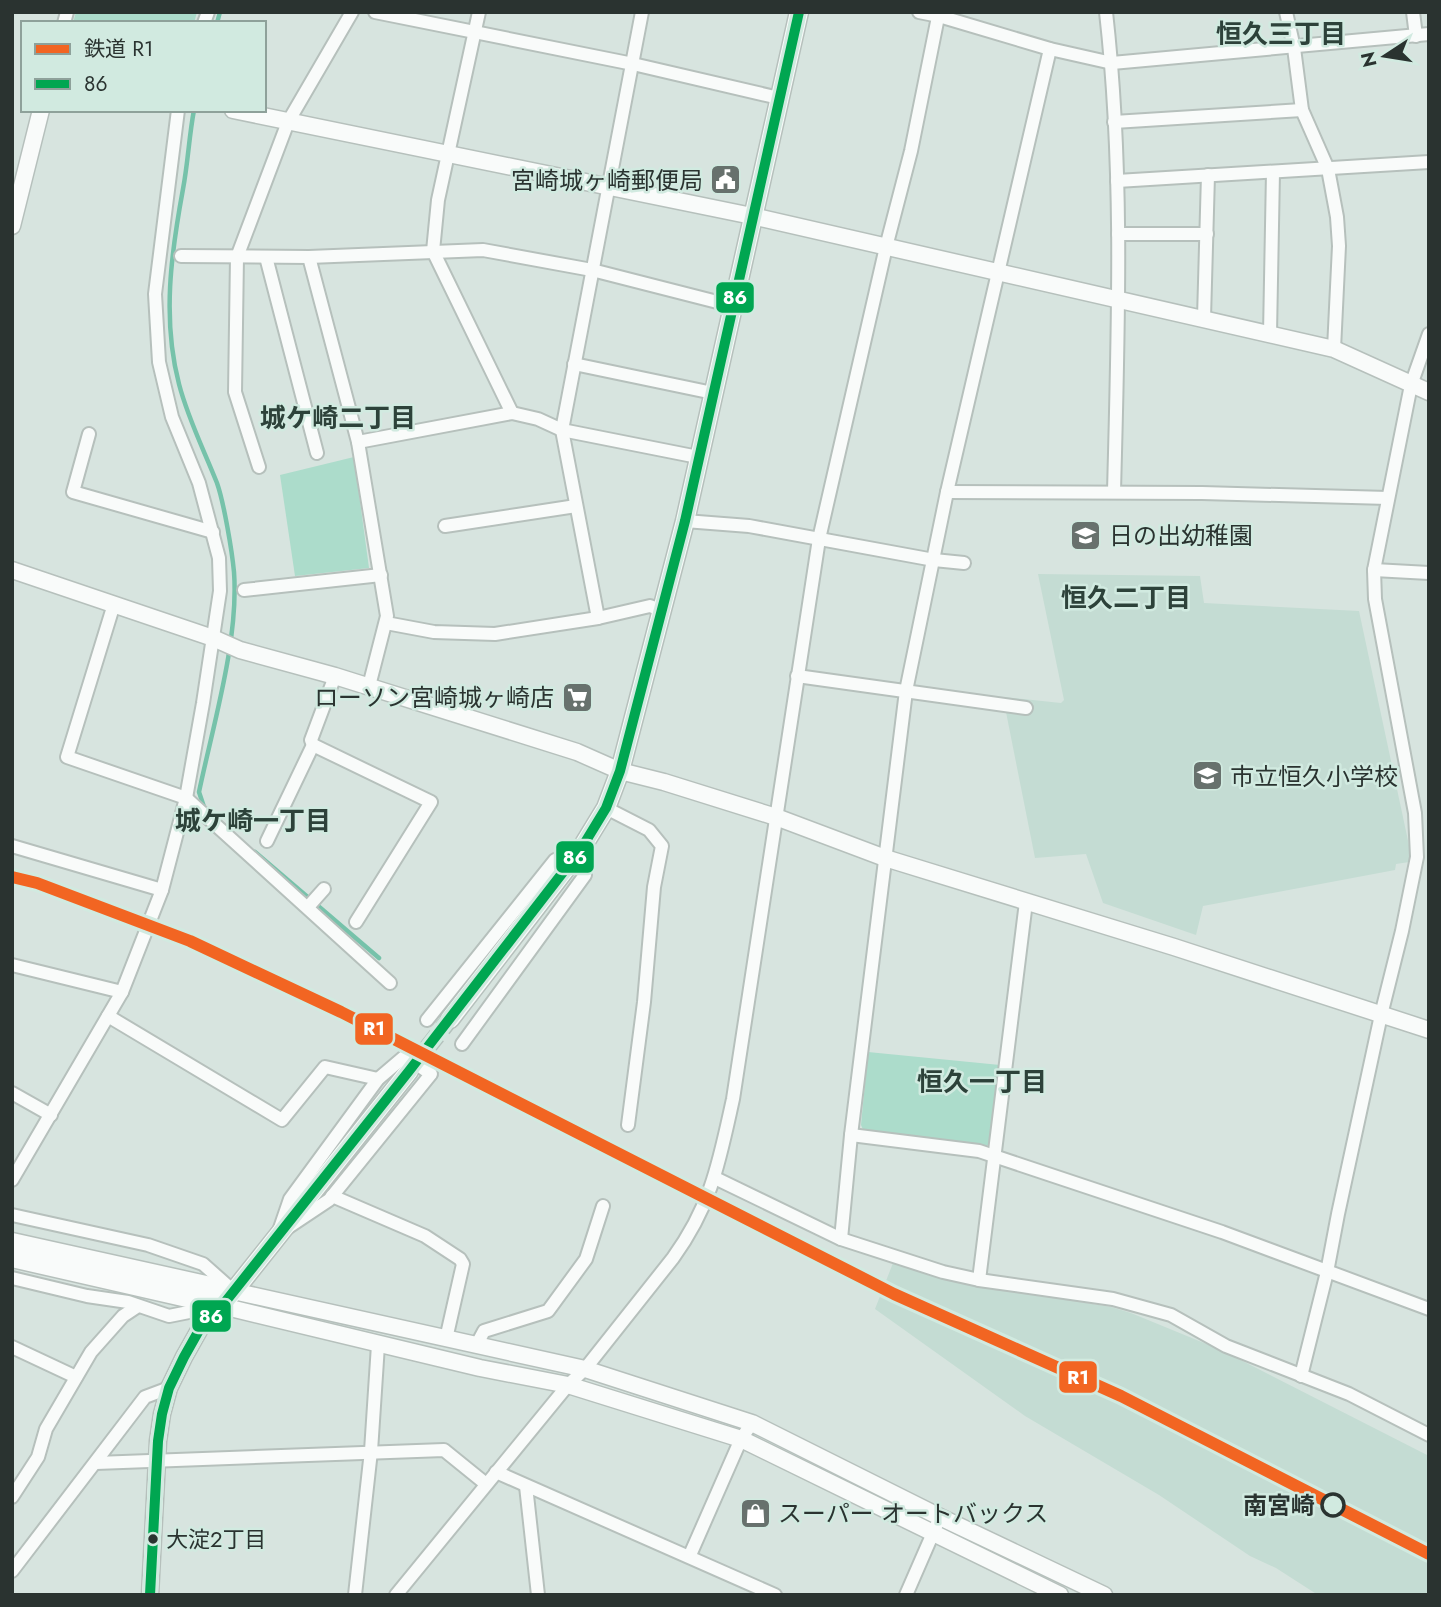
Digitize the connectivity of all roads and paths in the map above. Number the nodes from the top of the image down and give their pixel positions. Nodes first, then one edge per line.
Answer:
1 (352, 12) edge
2 (375, 12) edge
3 (479, 12) edge
4 (642, 12) edge
5 (799, 12) edge
6 (919, 12) edge
7 (1106, 12) edge
8 (1286, 12) edge
9 (1413, 12) edge
10 (939, 14) edge
11 (475, 31) junction
12 (1422, 35) edge
13 (1294, 48) junction
14 (1050, 49) junction
15 (1112, 63) junction
16 (633, 64) junction
17 (779, 97) junction
18 (1302, 110) junction
19 (40, 112) edge
20 (178, 112) edge
21 (242, 112) edge
22 (1114, 121) junction
23 (288, 122) junction
24 (448, 156) junction
25 (1429, 162) edge
26 (1328, 169) junction
27 (1273, 172) junction
28 (1208, 175) junction
29 (1116, 181) junction
30 (610, 187) junction
31 (752, 216) junction
32 (12, 226) edge
33 (1118, 234) junction
34 (1207, 234) junction
35 (886, 247) junction
36 (433, 251) junction
37 (181, 256) dead end
38 (237, 257) junction
39 (266, 257) junction
40 (309, 257) junction
41 (592, 270) junction
42 (998, 272) junction
43 (1119, 301) junction
44 (733, 306) junction
45 (1204, 318) junction
46 (1270, 334) junction
47 (1429, 334) edge
48 (1334, 349) junction
49 (574, 364) junction
50 (1411, 385) junction
51 (1429, 392) edge
52 (713, 393) junction
53 (512, 413) junction
54 (562, 430) junction
55 (89, 434) dead end
56 (358, 442) junction
57 (317, 453) dead end
58 (698, 457) junction
59 (259, 467) dead end
60 (947, 492) junction
61 (1114, 492) junction
62 (1388, 498) junction
63 (576, 506) junction
64 (685, 521) junction
65 (445, 526) dead end
66 (213, 532) junction
67 (819, 539) junction
68 (934, 561) junction
69 (964, 563) dead end
70 (12, 570) edge
71 (1374, 570) junction
72 (1429, 573) edge
73 (381, 575) junction
74 (244, 590) dead end
75 (114, 604) junction
76 (663, 611) junction
77 (598, 618) junction
78 (386, 623) junction
79 (213, 638) junction
80 (335, 676) junction
81 (797, 676) junction
82 (369, 686) junction
83 (906, 691) junction
84 (1026, 708) dead end
85 (313, 745) junction
86 (620, 771) junction
87 (186, 798) junction
88 (606, 808) junction
89 (776, 817) junction
90 (267, 841) dead end
91 (12, 846) edge
92 (581, 849) junction
93 (885, 858) junction
94 (324, 889) dead end
95 (162, 890) junction
96 (1026, 902) junction
97 (308, 907) junction
98 (356, 922) dead end
99 (13, 967) edge
100 (390, 982) dead end
101 (122, 992) junction
102 (1381, 1015) junction
103 (108, 1016) junction
104 (450, 1019) tunnel mouth
105 (427, 1020) dead end
106 (1429, 1030) edge
107 (462, 1044) dead end
108 (409, 1071) tunnel mouth
109 (378, 1079) junction
110 (12, 1093) edge
111 (51, 1115) junction
112 (628, 1125) dead end
113 (851, 1135) junction
114 (995, 1155) junction
115 (715, 1178) junction
116 (12, 1180) edge
117 (332, 1196) junction
118 (603, 1206) dead end
119 (12, 1215) edge
120 (278, 1234) junction
121 (841, 1239) junction
122 (12, 1242) edge
123 (12, 1258) edge
124 (1327, 1272) junction
125 (12, 1278) edge
126 (979, 1280) junction
127 (233, 1291) junction
128 (138, 1306) junction
129 (222, 1306) junction
130 (1429, 1309) edge
131 (446, 1339) junction
132 (378, 1345) junction
133 (476, 1346) junction
134 (14, 1351) edge
135 (585, 1369) junction
136 (1301, 1376) junction
137 (76, 1377) junction
138 (568, 1385) junction
139 (169, 1388) junction
140 (751, 1423) junction
141 (1429, 1434) edge
142 (741, 1439) junction
143 (371, 1451) junction
144 (96, 1463) junction
145 (156, 1463) junction
146 (496, 1472) junction
147 (486, 1484) junction
148 (526, 1486) junction
149 (12, 1497) edge
150 (940, 1517) junction
151 (933, 1533) junction
152 (690, 1555) junction
153 (12, 1571) edge
154 (150, 1595) edge
155 (355, 1595) edge
156 (396, 1595) edge
157 (538, 1595) edge
158 (775, 1595) edge
159 (905, 1595) edge
160 (1060, 1595) edge
161 (1104, 1595) edge

1 - 23 street
2 - 11 street
3 - 11 street
4 - 16 street
5 - 17 main road
6 - 10 street
7 - 15 street
8 - 13 street
9 - 12 street
10 - 14 street
10 - 35 street
11 - 16 street
11 - 24 street
12 - 13 street
13 - 15 street
13 - 18 street
14 - 15 street
14 - 42 street
15 - 22 street
16 - 17 street
16 - 30 street
17 - 31 main road
18 - 22 street
18 - 26 street
19 - 32 street
20 - 66 street
21 - 23 street
22 - 29 street
23 - 24 street
23 - 38 street
24 - 30 street
24 - 36 street
25 - 26 street
26 - 27 street
26 - 48 street
27 - 28 street
27 - 46 street
28 - 29 street
28 - 34 street
29 - 33 street
30 - 31 street
30 - 41 street
31 - 35 street
31 - 44 main road
33 - 34 street
33 - 43 street
34 - 45 street
35 - 42 street
35 - 67 street
36 - 40 street
36 - 41 street
36 - 53 street
37 - 38 street
38 - 39 street
38 - 59 street
39 - 40 street
39 - 57 street
40 - 56 street
41 - 44 street
41 - 49 street
42 - 43 street
42 - 60 street
43 - 45 street
43 - 61 street
44 - 52 main road
45 - 46 street
46 - 48 street
47 - 50 street
48 - 50 street
49 - 52 street
49 - 54 street
50 - 51 street
50 - 62 street
52 - 58 main road
53 - 54 street
53 - 56 street
54 - 58 street
54 - 63 street
55 - 66 street
56 - 73 street
58 - 64 main road
60 - 61 street
60 - 68 street
61 - 62 street
62 - 71 street
63 - 65 street
63 - 77 street
64 - 67 street
64 - 76 main road
66 - 79 street
67 - 68 street
67 - 81 street
68 - 69 street
68 - 83 street
70 - 75 street
71 - 72 street
71 - 102 street
73 - 74 street
73 - 78 street
75 - 79 street
75 - 87 street
76 - 77 street
76 - 86 main road
77 - 78 street
78 - 82 street
79 - 80 street
79 - 87 street
80 - 82 street
80 - 85 street
81 - 83 street
81 - 89 street
82 - 86 street
83 - 84 street
83 - 93 street
85 - 90 street
85 - 98 street
86 - 88 main road
86 - 89 street
87 - 95 street
87 - 97 street
88 - 92 main road
88 - 112 street
89 - 93 street
89 - 115 street
91 - 95 street
92 - 104 main road
92 - 105 street
92 - 107 street
93 - 96 street
93 - 113 street
94 - 97 street
95 - 101 street
96 - 102 street
96 - 114 street
97 - 100 street
99 - 101 street
101 - 103 street
102 - 106 street
102 - 124 street
103 - 109 street
103 - 111 street
108 - 120 main road
109 - 117 street
109 - 120 street
110 - 111 street
111 - 116 street
113 - 114 street
113 - 121 street
114 - 124 street
114 - 126 street
115 - 121 street
115 - 135 street
117 - 120 street
117 - 131 street
118 - 133 street
119 - 127 street
120 - 127 main road
121 - 126 street
122 - 127 main road
123 - 129 main road
124 - 130 street
124 - 136 street
125 - 128 street
126 - 136 street
127 - 129 main road
127 - 131 street
128 - 129 street
128 - 137 street
129 - 132 street
129 - 139 street
131 - 133 street
132 - 138 street
132 - 143 street
133 - 135 street
134 - 137 street
135 - 138 street
135 - 140 street
136 - 141 street
137 - 149 street
138 - 142 street
138 - 146 street
139 - 144 street
139 - 145 street
140 - 142 street
140 - 150 street
142 - 151 street
142 - 152 street
143 - 145 street
143 - 147 street
143 - 155 street
144 - 145 street
144 - 153 street
145 - 154 street
146 - 147 street
146 - 148 street
147 - 156 street
148 - 152 street
148 - 157 street
150 - 151 street
150 - 161 street
151 - 159 street
151 - 160 street
152 - 158 street

